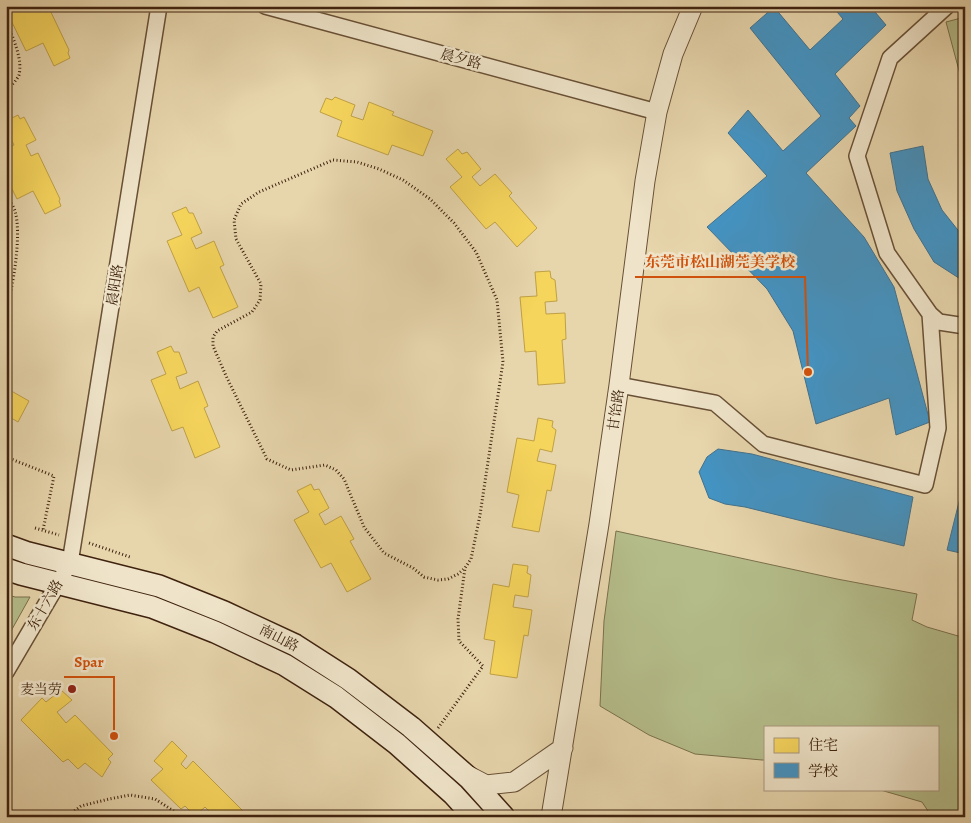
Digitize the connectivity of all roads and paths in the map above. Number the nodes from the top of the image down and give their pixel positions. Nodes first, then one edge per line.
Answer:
1 (159, 6) edge
2 (265, 6) edge
3 (693, 6) edge
4 (947, 6) edge
5 (6, 21) edge
6 (6, 90) edge
7 (657, 112) junction
8 (6, 194) edge
9 (6, 311) edge
10 (930, 314) junction
11 (965, 326) edge
12 (619, 385) junction
13 (6, 457) edge
14 (43, 530) dead end
15 (6, 545) edge
16 (70, 563) junction
17 (6, 568) edge
18 (466, 568) junction
19 (58, 583) junction
20 (6, 672) edge
21 (428, 742) junction
22 (563, 748) junction
23 (461, 771) junction
24 (66, 817) edge
25 (183, 817) edge
26 (474, 817) edge
27 (504, 817) edge
28 (551, 817) edge

1 - 16 street, 晨阳路
2 - 7 street, 晨夕路
3 - 7 street, 甘饴路
4 - 10 street
5 - 6 path
7 - 12 street, 甘饴路
8 - 9 path
10 - 11 street
10 - 12 street
12 - 22 street, 甘饴路
13 - 14 path
15 - 16 main road, 南山路
16 - 19 street, 东十六路
16 - 21 main road, 南山路
17 - 19 main road, 南山路
18 - 18 path
18 - 21 path
19 - 20 street, 东十六路
19 - 26 main road, 南山路
21 - 23 main road, 南山路
22 - 23 street
22 - 28 street, 甘饴路
23 - 27 main road, 南山路
24 - 25 path

